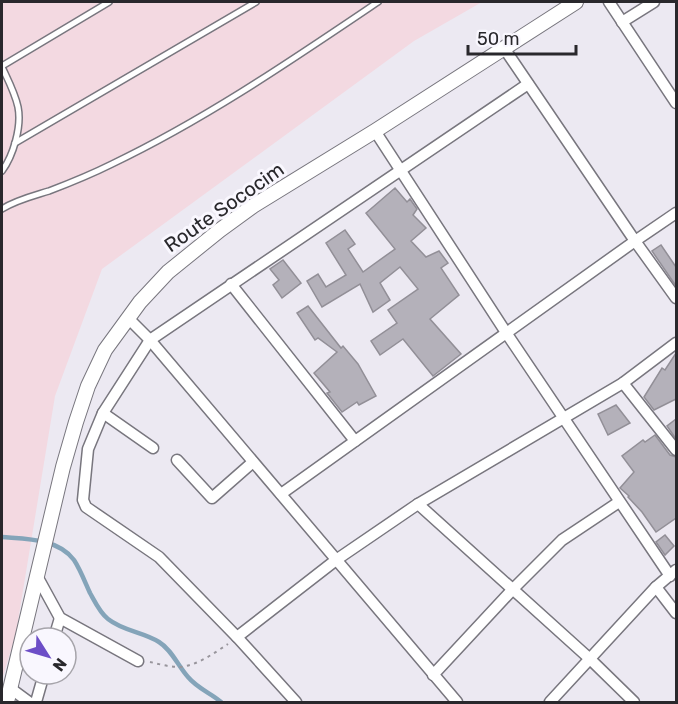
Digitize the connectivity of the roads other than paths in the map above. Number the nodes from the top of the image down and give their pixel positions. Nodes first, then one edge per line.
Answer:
1 (108, 2) edge
2 (256, 2) edge
3 (378, 2) edge
4 (576, 2) edge
5 (609, 2) edge
6 (654, 2) edge
7 (622, 22) junction
8 (504, 48) junction
9 (2, 67) edge
10 (528, 84) junction
11 (676, 103) edge
12 (375, 131) junction
13 (15, 143) junction
14 (400, 170) junction
15 (2, 171) edge
16 (3, 205) edge
17 (676, 213) edge
18 (635, 241) junction
19 (231, 284) junction
20 (676, 298) edge
21 (128, 318) junction
22 (507, 334) junction
23 (150, 340) junction
24 (676, 344) edge
25 (623, 382) junction
26 (103, 412) junction
27 (563, 418) junction
28 (356, 441) junction
29 (153, 448) dead end
30 (676, 450) edge
31 (177, 460) dead end
32 (253, 462) junction
33 (280, 494) junction
34 (619, 501) junction
35 (418, 504) junction
36 (336, 560) junction
37 (673, 573) edge
38 (37, 576) junction
39 (656, 587) junction
40 (513, 589) junction
41 (676, 613) edge
42 (60, 618) junction
43 (58, 626) edge
44 (237, 637) junction
45 (590, 659) junction
46 (138, 661) road end
47 (433, 675) junction
48 (10, 679) junction
49 (41, 686) edge
50 (7, 702) edge
51 (29, 702) edge
52 (36, 702) edge
53 (296, 702) edge
54 (457, 702) edge
55 (550, 702) edge
56 (634, 702) edge

1 - 9 lane
2 - 13 lane
3 - 16 lane
4 - 8 street, Route Sococim
5 - 7 street
6 - 7 street
7 - 11 street
8 - 10 street
8 - 12 street, Route Sococim
9 - 13 lane
10 - 14 street
10 - 18 street
12 - 14 street
12 - 21 street, Route Sococim
13 - 15 lane
14 - 19 street
14 - 22 street
17 - 18 street
18 - 20 street
18 - 22 street
19 - 23 street
19 - 28 street
21 - 23 street
21 - 38 street, Route Sococim
22 - 27 street
22 - 28 street
23 - 26 street
23 - 32 street
24 - 25 street
25 - 27 street
25 - 30 street
26 - 29 street
26 - 44 street
27 - 34 street
27 - 35 street
28 - 33 street
31 - 32 street
32 - 33 street
33 - 36 street
34 - 37 street
34 - 40 street
35 - 36 street
35 - 40 street
36 - 44 street
36 - 47 street
37 - 39 street
38 - 42 street
38 - 48 street, Route Sococim
39 - 41 street
39 - 45 street
40 - 45 street
40 - 47 street
42 - 43 street
42 - 46 street
44 - 53 street
45 - 55 street
45 - 56 street
47 - 54 street
48 - 50 street, Route Sococim
48 - 51 street
49 - 52 street

